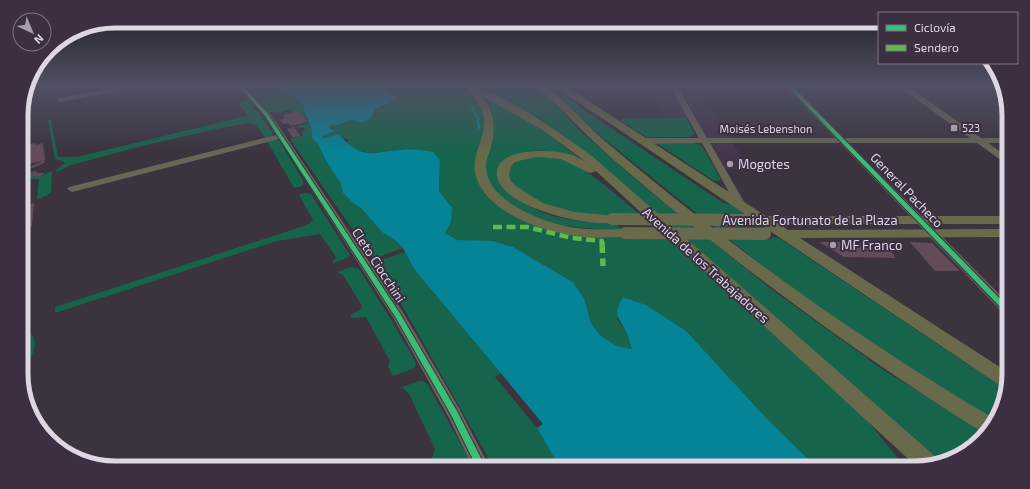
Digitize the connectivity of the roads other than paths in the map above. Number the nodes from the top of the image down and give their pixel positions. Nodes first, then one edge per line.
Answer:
1 (261, 108) edge
2 (486, 108) edge
3 (514, 108) edge
4 (566, 108) edge
5 (593, 108) edge
6 (686, 108) edge
7 (810, 108) edge
8 (934, 108) edge
9 (281, 136) junction
10 (704, 140) junction
11 (842, 140) junction
12 (980, 140) junction
13 (1002, 140) edge
14 (643, 141) junction
15 (1002, 156) edge
16 (612, 181) junction
17 (72, 189) dead end
18 (741, 205) junction
19 (921, 220) junction
20 (1002, 220) edge
21 (765, 227) junction
22 (933, 233) junction
23 (1002, 233) edge
24 (785, 234) junction
25 (1002, 305) edge
26 (1002, 376) edge
27 (986, 424) edge
28 (925, 460) edge
29 (478, 461) edge

1 - 9 street, Cleto Ciocchini
2 - 21 main road, Avenida Fortunato de la Plaza, bridge
3 - 16 main road, Avenida de los Trabajadores
4 - 27 main road, Avenida de los Trabajadores
5 - 14 main road
6 - 10 street
7 - 11 street, General Pacheco
8 - 12 street
9 - 17 street
9 - 29 street, Cleto Ciocchini
10 - 11 street, Moisés Lebenshon
10 - 14 street, Moisés Lebenshon
10 - 18 street
11 - 12 street, Moisés Lebenshon
11 - 19 street, General Pacheco
12 - 13 street, Moisés Lebenshon
12 - 15 street
14 - 18 main road
16 - 21 main road, Avenida Fortunato de la Plaza, bridge
16 - 28 main road, Avenida de los Trabajadores
18 - 21 main road
19 - 20 main road, Avenida Fortunato de la Plaza
19 - 21 main road, Avenida Fortunato de la Plaza
19 - 22 street, General Pacheco
21 - 24 main road, Avenida Fortunato de la Plaza
22 - 23 main road, Avenida Fortunato de la Plaza
22 - 24 main road, Avenida Fortunato de la Plaza
22 - 25 street, General Pacheco
24 - 26 main road

